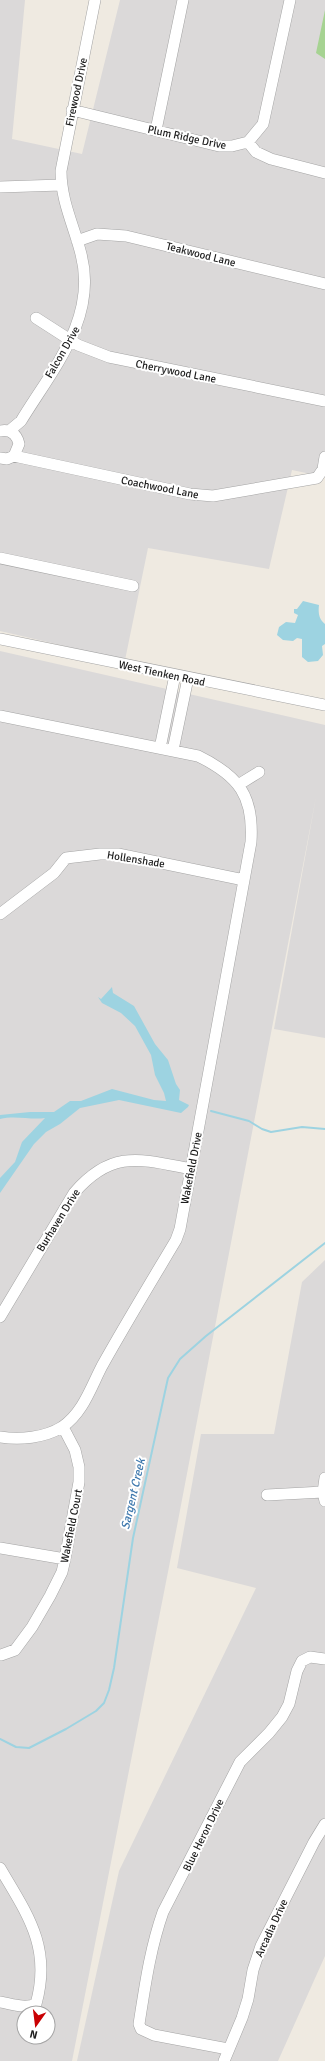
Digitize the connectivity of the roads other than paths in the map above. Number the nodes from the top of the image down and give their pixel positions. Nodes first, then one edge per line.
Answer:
1 (95, 0) edge
2 (183, 0) edge
3 (290, 0) edge
4 (72, 110) junction
5 (156, 130) junction
6 (248, 142) junction
7 (325, 172) edge
8 (61, 185) junction
9 (0, 187) edge
10 (77, 241) junction
11 (325, 284) edge
12 (36, 318) dead end
13 (71, 339) junction
14 (325, 400) edge
15 (12, 440) edge
16 (325, 457) edge
17 (1, 460) edge
18 (0, 558) edge
19 (133, 586) dead end
20 (0, 639) edge
21 (175, 675) junction
22 (188, 678) junction
23 (325, 705) edge
24 (0, 716) edge
25 (160, 748) junction
26 (173, 750) junction
27 (259, 772) dead end
28 (238, 786) junction
29 (244, 880) junction
30 (0, 914) edge
31 (191, 1169) junction
32 (0, 1317) edge
33 (63, 1426) junction
34 (0, 1437) edge
35 (325, 1478) edge
36 (267, 1495) dead end
37 (324, 1497) edge
38 (0, 1548) edge
39 (65, 1559) junction
40 (1, 1655) dead end
41 (325, 1659) edge
42 (325, 1824) edge
43 (0, 1868) edge
44 (0, 2002) edge
45 (228, 2049) junction
46 (224, 2061) edge

1 - 4 street, Firewood Drive
2 - 5 street
3 - 6 street
4 - 5 street, Plum Ridge Drive
4 - 8 street, Firewood Drive
5 - 6 street, Plum Ridge Drive
6 - 7 street
8 - 9 street
8 - 10 street, Falcon Drive
10 - 11 street, Teakwood Lane
10 - 13 street, Falcon Drive
12 - 13 street, Cherrywood Lane
13 - 14 street, Cherrywood Lane
13 - 15 street, Falcon Drive
15 - 16 street, Coachwood Lane
15 - 17 street
18 - 19 street
20 - 21 street, West Tienken Road
21 - 22 street, West Tienken Road
21 - 25 street
22 - 23 street, West Tienken Road
22 - 26 street
24 - 25 street, Wakefield Drive
25 - 26 street, Wakefield Drive
26 - 28 street, Wakefield Drive
27 - 28 street
28 - 29 street, Wakefield Drive
29 - 30 street, Hollenshade
29 - 31 street, Wakefield Drive
31 - 32 street, Burhaven Drive
31 - 33 street, Wakefield Drive
33 - 34 street
33 - 39 street, Wakefield Court
35 - 37 street
36 - 37 street
38 - 39 street
39 - 40 street, Wakefield Court
41 - 45 street, Blue Heron Drive
42 - 45 street, Arcadia Drive
43 - 44 street
45 - 46 street, Arcadia Drive

